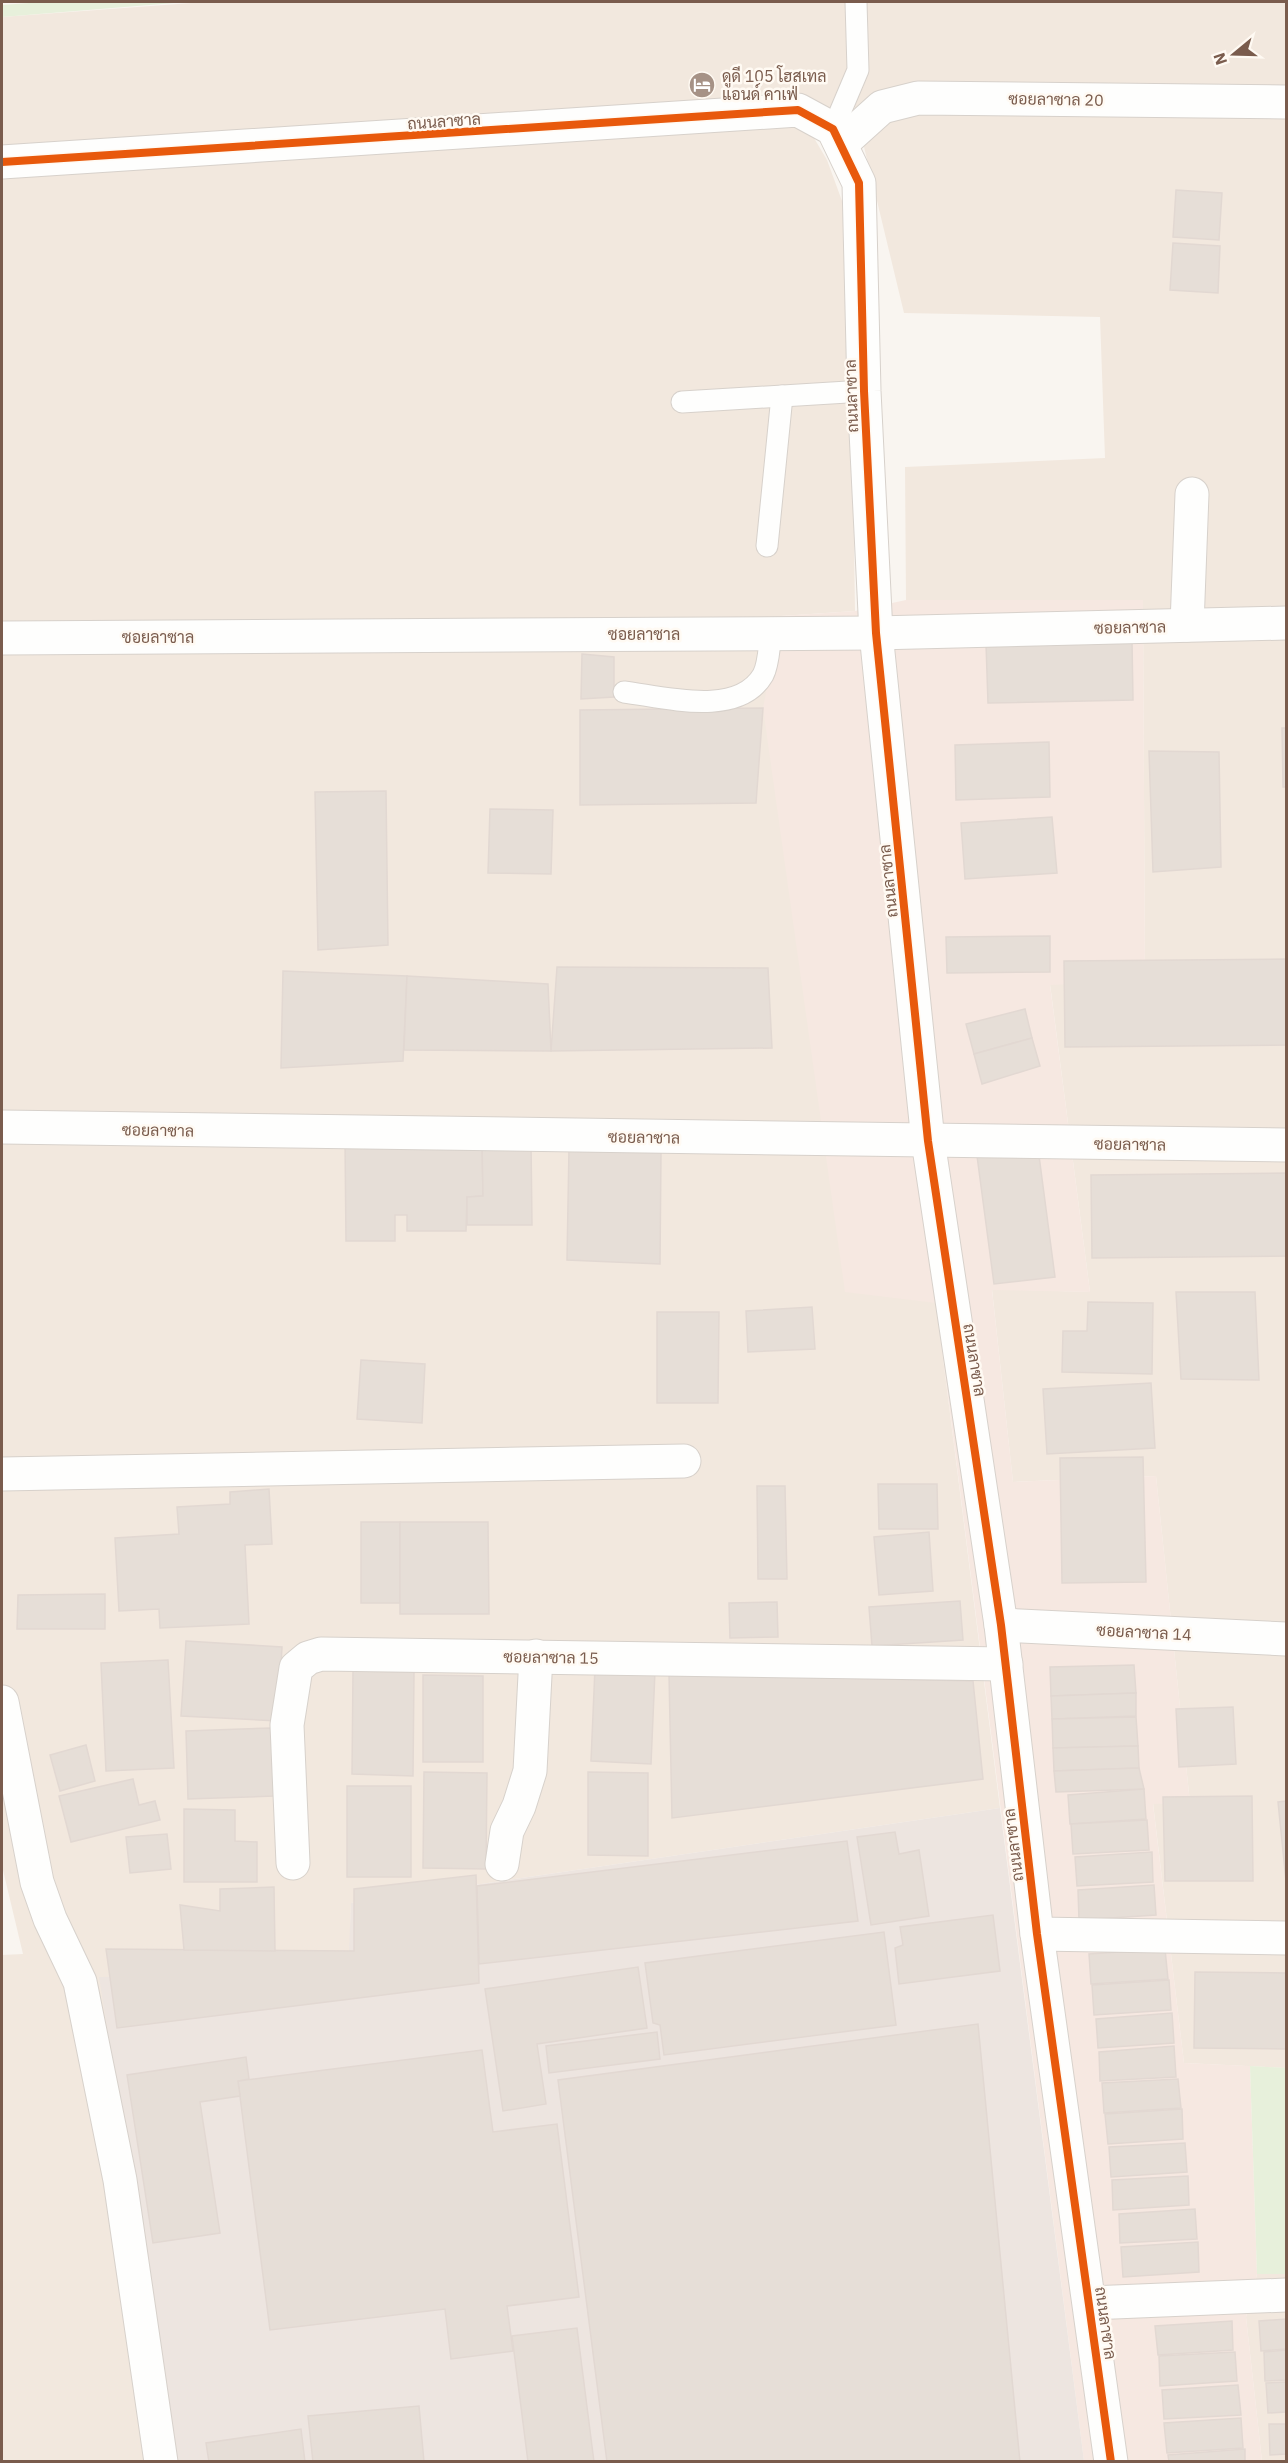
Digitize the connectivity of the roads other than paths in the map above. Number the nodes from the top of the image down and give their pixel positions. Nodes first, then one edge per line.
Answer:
1 (856, 2) edge
2 (1287, 102) edge
3 (837, 136) junction
4 (2, 162) edge
5 (864, 391) junction
6 (782, 396) junction
7 (682, 402) dead end
8 (1192, 494) dead end
9 (767, 546) dead end
10 (1287, 623) edge
11 (1187, 625) junction
12 (771, 633) junction
13 (876, 633) junction
14 (2, 638) edge
15 (624, 692) dead end
16 (2, 1127) edge
17 (928, 1141) junction
18 (1287, 1145) edge
19 (684, 1461) dead end
20 (2, 1474) edge
21 (1001, 1624) junction
22 (1287, 1639) edge
23 (536, 1656) junction
24 (1006, 1664) junction
25 (2, 1702) edge
26 (293, 1863) dead end
27 (502, 1864) dead end
28 (1037, 1934) junction
29 (1287, 1938) edge
30 (1287, 2295) edge
31 (1090, 2303) junction
32 (161, 2462) edge
33 (1111, 2462) edge

1 - 3 lane
2 - 3 street, ซอยลาซาล 20
3 - 4 street, ถนนลาซาล
3 - 5 street, ถนนลาซาล
5 - 6 lane
5 - 13 street, ถนนลาซาล
6 - 7 lane
6 - 9 lane
8 - 11 street
10 - 11 street, ซอยลาซาล
11 - 13 street, ซอยลาซาล
12 - 13 street, ซอยลาซาล
12 - 14 street, ซอยลาซาล
12 - 15 lane
13 - 17 street, ถนนลาซาล
16 - 17 street, ซอยลาซาล
17 - 18 street, ซอยลาซาล
17 - 21 street, ถนนลาซาล
19 - 20 street
21 - 22 street, ซอยลาซาล 14
21 - 24 street, ถนนลาซาล
23 - 24 street, ซอยลาซาล 15
23 - 26 street, ซอยลาซาล 15
23 - 27 street
24 - 28 street, ถนนลาซาล
25 - 32 street
28 - 29 street
28 - 31 street, ถนนลาซาล
30 - 31 street
31 - 33 street, ถนนลาซาล

